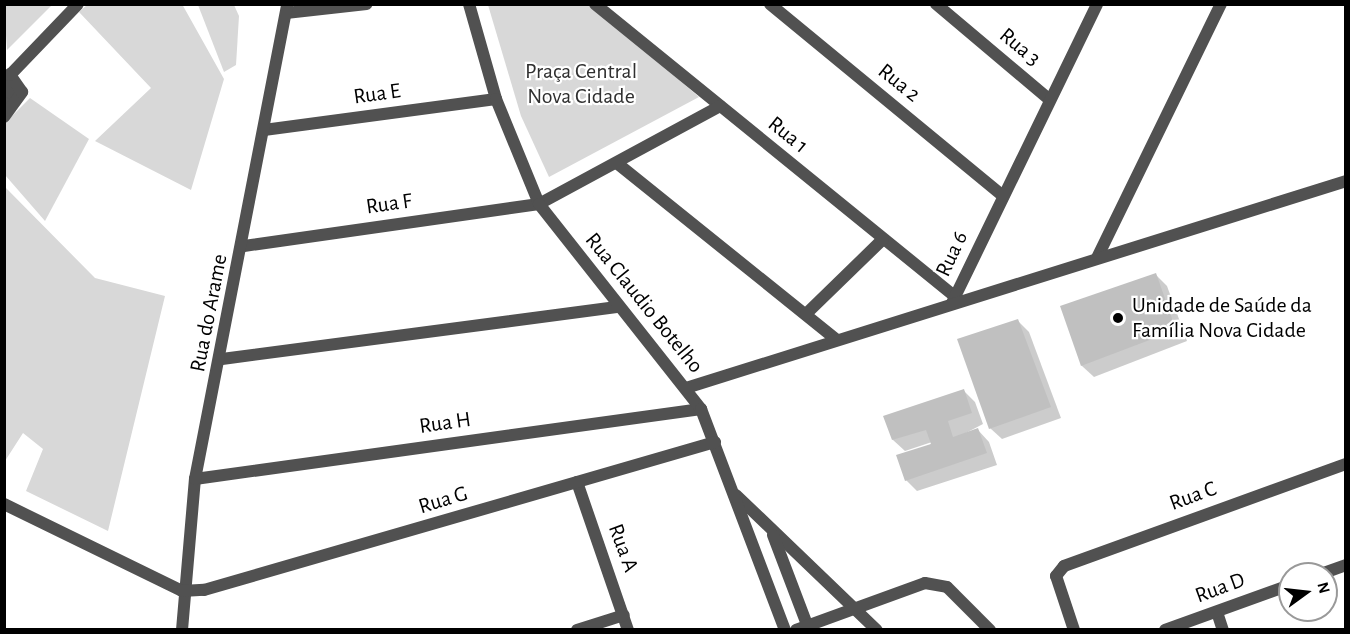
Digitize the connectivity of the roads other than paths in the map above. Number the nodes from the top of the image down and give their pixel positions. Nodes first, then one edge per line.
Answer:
1 (78, 4) edge
2 (366, 4) edge
3 (469, 4) edge
4 (595, 4) edge
5 (770, 4) edge
6 (936, 4) edge
7 (1097, 4) edge
8 (1221, 4) edge
9 (286, 9) edge
10 (7, 72) edge
11 (496, 99) junction
12 (1050, 99) junction
13 (4, 101) edge
14 (720, 106) junction
15 (4, 117) edge
16 (264, 130) junction
17 (618, 164) junction
18 (1346, 181) edge
19 (1002, 195) junction
20 (539, 204) junction
21 (883, 239) junction
22 (244, 246) junction
23 (1097, 258) junction
24 (953, 300) junction
25 (617, 307) junction
26 (806, 314) junction
27 (836, 339) junction
28 (222, 358) junction
29 (686, 388) junction
30 (701, 409) junction
31 (715, 442) junction
32 (1346, 464) edge
33 (195, 479) junction
34 (577, 482) junction
35 (736, 495) junction
36 (4, 504) edge
37 (772, 531) junction
38 (1278, 589) edge
39 (182, 591) junction
40 (854, 606) junction
41 (1216, 612) junction
42 (624, 615) junction
43 (804, 628) edge
44 (182, 630) edge
45 (577, 630) edge
46 (628, 630) edge
47 (785, 630) edge
48 (877, 630) edge
49 (990, 630) edge
50 (1074, 630) edge
51 (1165, 630) edge
52 (1223, 630) edge

1 - 10 street
2 - 9 street
3 - 11 street, Rua Claudio Botelho
4 - 14 street, Rua 1
5 - 19 street, Rua 2
6 - 12 street, Rua 3
7 - 12 street, Rua 6
8 - 23 street
9 - 16 street, Rua do Arame
10 - 13 street
10 - 15 street
11 - 16 street, Rua E
11 - 20 street, Rua Claudio Botelho
12 - 19 street, Rua 6
14 - 17 street, Rua F
14 - 21 street, Rua 1
16 - 22 street, Rua do Arame
17 - 20 street, Rua F
17 - 26 street
18 - 23 street
19 - 24 street, Rua 6
20 - 22 street, Rua F
20 - 25 street, Rua Claudio Botelho
21 - 24 street, Rua 1
21 - 26 street
22 - 28 street, Rua do Arame
23 - 24 street
24 - 27 street, Rua 6
25 - 28 street
25 - 29 street, Rua Claudio Botelho
26 - 27 street
27 - 29 street, Rua 6
28 - 33 street, Rua do Arame
29 - 30 street, Rua Claudio Botelho
30 - 31 street, Rua Claudio Botelho
30 - 33 street, Rua H
31 - 34 street, Rua G
31 - 35 street, Rua Claudio Botelho
32 - 50 street, Rua C
33 - 39 street, Rua do Arame
34 - 39 street, Rua G
34 - 42 street, Rua A
35 - 37 street
35 - 47 street, Rua Claudio Botelho
36 - 39 street
37 - 40 street
37 - 43 street
38 - 41 street, Rua D
39 - 44 street, Rua do Arame
40 - 43 street
40 - 48 street
40 - 49 street
41 - 51 street, Rua D
41 - 52 street
42 - 45 street
42 - 46 street, Rua A

